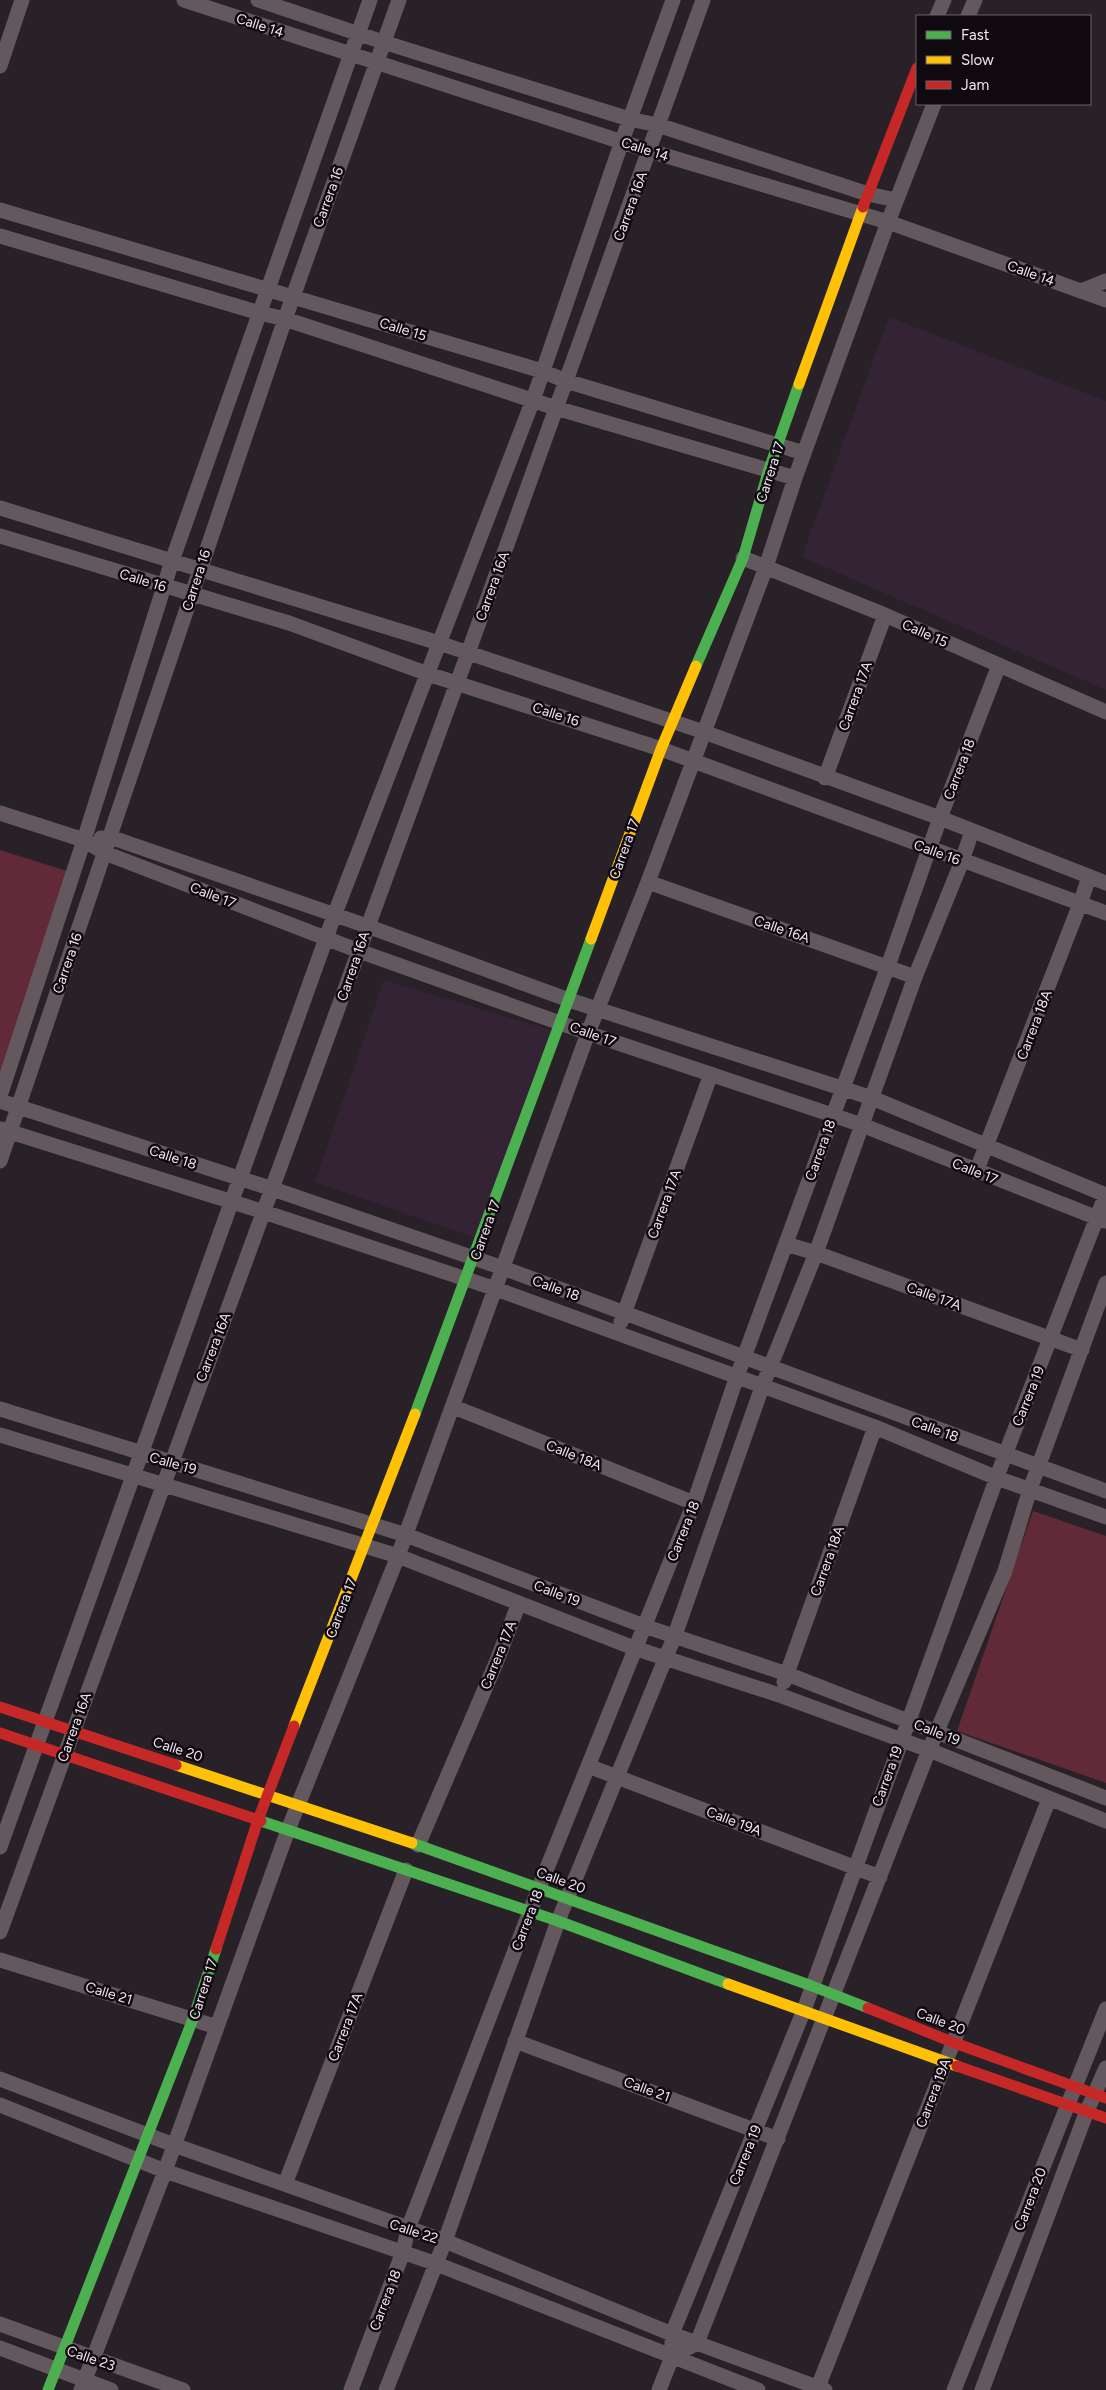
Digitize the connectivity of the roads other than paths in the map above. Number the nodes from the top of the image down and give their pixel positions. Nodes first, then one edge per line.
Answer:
1 (22, 0) edge
2 (184, 0) edge
3 (258, 0) edge
4 (370, 0) edge
5 (399, 0) edge
6 (673, 0) edge
7 (703, 0) edge
8 (944, 0) edge
9 (975, 0) edge
10 (937, 15) edge
11 (968, 15) edge
12 (359, 32) junction
13 (383, 42) junction
14 (350, 54) junction
15 (376, 62) junction
16 (0, 66) edge
17 (916, 71) edge
18 (934, 105) edge
19 (630, 118) junction
20 (658, 125) junction
21 (622, 141) junction
22 (650, 151) junction
23 (868, 194) junction
24 (896, 200) junction
25 (0, 210) edge
26 (860, 214) junction
27 (888, 222) junction
28 (0, 236) edge
29 (1106, 281) edge
30 (268, 290) junction
31 (1082, 291) junction
32 (293, 296) junction
33 (1106, 300) edge
34 (260, 313) junction
35 (285, 319) junction
36 (542, 371) junction
37 (566, 381) junction
38 (533, 400) junction
39 (556, 408) junction
40 (778, 446) junction
41 (804, 453) junction
42 (770, 469) junction
43 (795, 478) junction
44 (0, 508) edge
45 (0, 536) edge
46 (743, 558) junction
47 (172, 561) junction
48 (766, 566) junction
49 (199, 570) junction
50 (164, 586) junction
51 (192, 593) junction
52 (885, 615) junction
53 (439, 643) junction
54 (468, 653) junction
55 (999, 665) junction
56 (428, 674) junction
57 (457, 682) junction
58 (1106, 712) edge
59 (672, 722) junction
60 (704, 732) junction
61 (661, 749) junction
62 (694, 761) junction
63 (825, 778) junction
64 (0, 813) edge
65 (940, 818) junction
66 (972, 831) junction
67 (110, 837) junction
68 (84, 840) junction
69 (929, 849) junction
70 (105, 853) junction
71 (962, 861) junction
72 (1089, 876) junction
73 (648, 882) junction
74 (1106, 883) edge
75 (1080, 904) junction
76 (1106, 913) edge
77 (334, 916) junction
78 (367, 926) junction
79 (326, 939) junction
80 (359, 951) junction
81 (888, 966) junction
82 (915, 977) junction
83 (569, 1000) junction
84 (599, 1008) junction
85 (561, 1023) junction
86 (588, 1033) junction
87 (711, 1074) junction
88 (842, 1089) junction
89 (0, 1096) edge
90 (872, 1098) junction
91 (0, 1101) edge
92 (18, 1108) junction
93 (832, 1115) junction
94 (862, 1125) junction
95 (5, 1130) edge
96 (987, 1147) junction
97 (0, 1162) edge
98 (976, 1172) junction
99 (239, 1178) junction
100 (273, 1189) junction
101 (1106, 1195) edge
102 (231, 1202) junction
103 (264, 1212) junction
104 (1101, 1220) edge
105 (786, 1244) junction
106 (816, 1253) junction
107 (474, 1260) junction
108 (503, 1268) junction
109 (466, 1280) junction
110 (1106, 1283) edge
111 (496, 1289) junction
112 (625, 1313) junction
113 (617, 1333) junction
114 (1051, 1339) junction
115 (1082, 1350) junction
116 (744, 1358) junction
117 (770, 1368) junction
118 (736, 1379) junction
119 (762, 1387) junction
120 (454, 1406) junction
121 (0, 1409) edge
122 (875, 1428) junction
123 (0, 1434) edge
124 (141, 1453) junction
125 (1005, 1454) junction
126 (170, 1462) junction
127 (1039, 1466) junction
128 (133, 1474) junction
129 (997, 1478) junction
130 (162, 1484) junction
131 (1030, 1488) junction
132 (1106, 1491) edge
133 (694, 1503) junction
134 (1106, 1517) edge
135 (373, 1524) junction
136 (406, 1535) junction
137 (365, 1546) junction
138 (398, 1556) junction
139 (519, 1603) junction
140 (644, 1626) junction
141 (675, 1635) junction
142 (634, 1648) junction
143 (667, 1658) junction
144 (787, 1674) junction
145 (779, 1695) junction
146 (0, 1707) edge
147 (907, 1721) junction
148 (47, 1722) junction
149 (73, 1730) junction
150 (937, 1732) junction
151 (0, 1733) edge
152 (900, 1740) junction
153 (38, 1746) junction
154 (930, 1750) junction
155 (64, 1755) junction
156 (588, 1766) junction
157 (618, 1776) junction
158 (268, 1795) junction
159 (1106, 1798) edge
160 (1049, 1799) junction
161 (298, 1805) junction
162 (258, 1820) junction
163 (1106, 1822) edge
164 (288, 1830) junction
165 (418, 1845) junction
166 (0, 1847) edge
167 (854, 1868) junction
168 (406, 1870) junction
169 (880, 1877) junction
170 (539, 1888) junction
171 (567, 1898) junction
172 (530, 1912) junction
173 (558, 1921) junction
174 (0, 1932) edge
175 (0, 1960) edge
176 (812, 1986) junction
177 (834, 1995) junction
178 (1106, 2009) edge
179 (804, 2010) junction
180 (193, 2019) junction
181 (825, 2020) junction
182 (217, 2027) junction
183 (515, 2041) junction
184 (952, 2042) junction
185 (946, 2062) junction
186 (1106, 2068) edge
187 (0, 2079) edge
188 (1074, 2085) junction
189 (1100, 2096) edge
190 (1067, 2103) junction
191 (0, 2105) edge
192 (1086, 2111) junction
193 (1106, 2118) edge
194 (755, 2129) junction
195 (148, 2134) junction
196 (778, 2138) junction
197 (174, 2144) junction
198 (138, 2160) junction
199 (165, 2171) junction
200 (285, 2184) junction
201 (408, 2229) junction
202 (445, 2241) junction
203 (403, 2252) junction
204 (434, 2263) junction
205 (0, 2324) edge
206 (672, 2334) junction
207 (697, 2343) junction
208 (0, 2348) edge
209 (63, 2348) junction
210 (672, 2357) junction
211 (92, 2358) junction
212 (56, 2369) junction
213 (82, 2385) edge
214 (822, 2388) edge
215 (48, 2390) edge
216 (111, 2390) edge
217 (183, 2390) edge
218 (351, 2390) edge
219 (386, 2390) edge
220 (659, 2390) edge
221 (758, 2390) edge
222 (954, 2390) edge
223 (982, 2390) edge

1 - 16 street
2 - 14 street, Calle 14
3 - 12 street, Calle 14
4 - 12 street, Carrera 16
5 - 13 street, Carrera 16
6 - 19 street, Carrera 16A
7 - 20 street, Carrera 16A
8 - 10 street
9 - 11 street
12 - 13 street, Calle 14
12 - 14 street, Carrera 16
13 - 15 street, Carrera 16
13 - 19 street, Calle 14
14 - 15 street, Calle 14
14 - 30 street, Carrera 16
15 - 21 street, Calle 14
15 - 32 street, Carrera 16
17 - 23 street, Carrera 17
18 - 24 street, Carrera 17
19 - 20 street, Calle 14
19 - 21 street, Carrera 16A
20 - 22 street, Carrera 16A
20 - 23 street, Calle 14
21 - 22 street, Calle 14
21 - 36 street, Carrera 16A
22 - 26 street, Calle 14
22 - 37 street, Carrera 16A
23 - 24 street, Calle 14
23 - 26 street, Carrera 17
24 - 27 street, Carrera 17
25 - 30 street, Calle 15
26 - 27 street, Calle 14
26 - 40 street, Carrera 17
27 - 31 street, Calle 14
27 - 41 street, Carrera 17
28 - 34 street, Calle 15
29 - 31 street
30 - 32 street, Calle 15
30 - 34 street, Carrera 16
31 - 33 street, Calle 14
32 - 35 street, Carrera 16
32 - 36 street, Calle 15
34 - 35 street, Calle 15
34 - 47 street, Carrera 16
35 - 38 street, Calle 15
35 - 49 street, Carrera 16
36 - 37 street, Calle 15
36 - 38 street, Carrera 16A
37 - 39 street, Carrera 16A
37 - 40 street, Calle 15
38 - 39 street, Calle 15
38 - 53 street, Carrera 16A
39 - 42 street, Calle 15
39 - 54 street, Carrera 16A
40 - 41 street, Calle 15
40 - 42 street, Carrera 17
41 - 43 street, Carrera 17
42 - 43 street, Calle 15
42 - 46 street, Carrera 17
43 - 48 street, Carrera 17
44 - 47 street, Calle 16
45 - 50 street, Calle 16
46 - 48 street, Calle 15
46 - 59 street, Carrera 17
47 - 49 street, Calle 16
47 - 50 street, Carrera 16
48 - 52 street, Calle 15
48 - 60 street, Carrera 17
49 - 51 street, Carrera 16
49 - 53 street, Calle 16
50 - 51 street, Calle 16
50 - 68 street, Carrera 16
51 - 56 street, Calle 16
51 - 67 street, Carrera 16
52 - 55 street, Calle 15
52 - 63 street, Carrera 17A
53 - 54 street, Calle 16
53 - 56 street, Carrera 16A
54 - 57 street, Carrera 16A
54 - 59 street, Calle 16
55 - 58 street, Calle 15
55 - 65 street, Carrera 18
56 - 57 street, Calle 16
56 - 77 street, Carrera 16A
57 - 61 street, Calle 16
57 - 78 street, Carrera 16A
59 - 60 street, Calle 16
59 - 61 street, Carrera 17
60 - 62 street, Carrera 17
60 - 63 street, Calle 16
61 - 62 street, Calle 16
61 - 83 street, Carrera 17
62 - 69 street, Calle 16
62 - 73 street, Carrera 17
63 - 65 street, Calle 16
64 - 68 street, Calle 17
65 - 66 street, Calle 16
65 - 69 street, Carrera 18
66 - 71 street, Carrera 18
66 - 72 street, Calle 16
67 - 68 street, Calle 17
67 - 70 street, Carrera 16
67 - 77 street, Calle 17
68 - 70 street, Calle 17
68 - 89 street, Carrera 16
69 - 71 street, Calle 16
69 - 81 street, Carrera 18
70 - 79 street, Calle 17
70 - 92 street, Carrera 16
71 - 75 street, Calle 16
71 - 82 street, Carrera 18
72 - 74 street, Calle 16
72 - 75 street, Carrera 18A
73 - 81 street, Calle 16A
73 - 84 street, Carrera 17
75 - 76 street, Calle 16
75 - 96 street, Carrera 18A
77 - 78 street, Calle 17
77 - 79 street, Carrera 16A
78 - 80 street, Carrera 16A
78 - 83 street, Calle 17
79 - 80 street, Calle 17
79 - 99 street, Carrera 16A
80 - 85 street, Calle 17
80 - 100 street, Carrera 16A
81 - 82 street, Calle 16A
81 - 88 street, Carrera 18
82 - 90 street, Carrera 18
83 - 84 street, Calle 17
83 - 85 street, Carrera 17
84 - 86 street, Carrera 17
84 - 88 street, Calle 17
85 - 86 street, Calle 17
85 - 107 street, Carrera 17
86 - 87 street, Calle 17
86 - 108 street, Carrera 17
87 - 93 street, Calle 17
87 - 112 street, Carrera 17A
88 - 90 street, Calle 17
88 - 93 street, Carrera 18
90 - 94 street, Carrera 18
90 - 96 street, Calle 17
91 - 92 street, Calle 18
92 - 95 street, Carrera 16
92 - 99 street, Calle 18
93 - 94 street, Calle 17
93 - 105 street, Carrera 18
94 - 98 street, Calle 17
94 - 106 street, Carrera 18
95 - 97 street, Carrera 16
95 - 102 street, Calle 18
96 - 98 street, Carrera 18A
96 - 101 street, Calle 17
98 - 104 street, Calle 17
99 - 100 street, Calle 18
99 - 102 street, Carrera 16A
100 - 103 street, Carrera 16A
100 - 107 street, Calle 18
101 - 104 street, Carrera 19
102 - 103 street, Calle 18
102 - 124 street, Carrera 16A
103 - 109 street, Calle 18
103 - 126 street, Carrera 16A
104 - 114 street, Carrera 19
105 - 106 street, Calle 17A
105 - 116 street, Carrera 18
106 - 114 street, Calle 17A
106 - 117 street, Carrera 18
107 - 108 street, Calle 18
107 - 109 street, Carrera 17
108 - 111 street, Carrera 17
108 - 112 street, Calle 18
109 - 111 street, Calle 18
109 - 135 street, Carrera 17
110 - 115 street, Carrera 19
111 - 113 street, Calle 18
111 - 120 street, Carrera 17
112 - 113 street, Carrera 17A
112 - 116 street, Calle 18
113 - 118 street, Calle 18
114 - 115 street, Calle 17A
114 - 125 street, Carrera 19
115 - 127 street, Carrera 19
116 - 117 street, Calle 18
116 - 118 street, Carrera 18
117 - 119 street, Carrera 18
117 - 125 street, Calle 18
118 - 119 street, Calle 18
118 - 133 street, Carrera 18
119 - 122 street, Calle 18
119 - 141 street, Carrera 18
120 - 133 street, Calle 18A
120 - 136 street, Carrera 17
121 - 124 street, Calle 19
122 - 129 street, Calle 18
122 - 144 street, Carrera 18A
123 - 128 street, Calle 19
124 - 126 street, Calle 19
124 - 128 street, Carrera 16A
125 - 127 street, Calle 18
125 - 129 street, Carrera 19
126 - 130 street, Carrera 16A
126 - 135 street, Calle 19
127 - 131 street, Carrera 19
127 - 132 street, Calle 18
128 - 130 street, Calle 19
128 - 148 street, Carrera 16A
129 - 131 street, Calle 18
129 - 147 street, Carrera 19
130 - 137 street, Calle 19
130 - 149 street, Carrera 16A
131 - 134 street, Calle 18
131 - 150 street, Carrera 19
133 - 140 street, Carrera 18
135 - 136 street, Calle 19
135 - 137 street, Carrera 17
136 - 138 street, Carrera 17
136 - 140 street, Calle 19
137 - 138 street, Calle 19
137 - 158 street, Carrera 17
138 - 139 street, Calle 19
138 - 161 street, Carrera 17
139 - 142 street, Calle 19
139 - 165 street, Carrera 17A
140 - 141 street, Calle 19
140 - 142 street, Carrera 18
141 - 143 street, Carrera 18
141 - 144 street, Calle 19
142 - 143 street, Calle 19
142 - 156 street, Carrera 18
143 - 145 street, Calle 19
143 - 157 street, Carrera 18
144 - 145 street, Carrera 18A
144 - 147 street, Calle 19
145 - 152 street, Calle 19
146 - 148 street, Calle 20
147 - 150 street, Calle 19
147 - 152 street, Carrera 19
148 - 149 street, Calle 20
148 - 153 street, Carrera 16A
149 - 155 street, Carrera 16A
149 - 158 street, Calle 20
150 - 154 street, Carrera 19
150 - 159 street, Calle 19
151 - 153 street
152 - 154 street, Calle 19
152 - 167 street, Carrera 19
153 - 155 street
153 - 166 street, Carrera 16A
154 - 160 street, Calle 19
154 - 169 street, Carrera 19
155 - 162 street
155 - 174 street, Carrera 16A
156 - 157 street, Calle 19A
156 - 170 street, Carrera 18
157 - 167 street, Calle 19A
157 - 171 street, Carrera 18
158 - 161 street, Calle 20
158 - 162 street, Carrera 17
160 - 163 street, Calle 19
160 - 184 street, Carrera 19A
161 - 164 street, Carrera 17
161 - 165 street, Calle 20
162 - 164 street
162 - 180 street, Carrera 17
164 - 168 street
164 - 182 street, Carrera 17
165 - 170 street, Calle 20
167 - 169 street, Calle 19A
167 - 176 street, Carrera 19
168 - 172 street
168 - 200 street, Carrera 17A
169 - 177 street, Carrera 19
170 - 171 street, Calle 20
170 - 172 street, Carrera 18
171 - 173 street, Carrera 18
171 - 176 street, Calle 20
172 - 173 street
172 - 201 street, Carrera 18
173 - 179 street
173 - 183 street, Carrera 18
175 - 180 street, Calle 21
176 - 177 street, Calle 20
176 - 179 street, Carrera 19
177 - 181 street, Carrera 19
177 - 184 street, Calle 20
178 - 188 street, Carrera 20
179 - 181 street
179 - 194 street, Carrera 19
180 - 182 street, Calle 21
180 - 195 street, Carrera 17
181 - 185 street
181 - 196 street, Carrera 19
182 - 197 street, Carrera 17
183 - 194 street, Calle 21
183 - 202 street, Carrera 18
184 - 185 street, Carrera 19A
184 - 188 street, Calle 20
185 - 190 street
185 - 214 street, Carrera 19A
186 - 189 street, Carrera 20
187 - 195 street, Calle 22
188 - 189 street, Calle 20
188 - 190 street, Carrera 20
189 - 192 street, Carrera 20
190 - 192 street
190 - 222 street, Carrera 20
191 - 198 street, Calle 22
192 - 193 street
192 - 223 street, Carrera 20
194 - 196 street, Calle 21
194 - 206 street, Carrera 19
195 - 197 street, Calle 22
195 - 198 street, Carrera 17
196 - 207 street, Carrera 19
197 - 199 street, Carrera 17
197 - 200 street, Calle 22
198 - 199 street, Calle 22
198 - 209 street, Carrera 17
199 - 203 street, Calle 22
199 - 211 street, Carrera 17
200 - 201 street, Calle 22
201 - 202 street, Calle 22
201 - 203 street, Carrera 18
202 - 204 street, Carrera 18
202 - 206 street, Calle 22
203 - 204 street, Calle 22
203 - 218 street, Carrera 18
204 - 210 street, Calle 22
204 - 219 street, Carrera 18
205 - 209 street, Calle 23
206 - 207 street, Calle 22
206 - 210 street, Carrera 19
207 - 210 street
207 - 214 street, Calle 22
208 - 212 street, Calle 23
209 - 211 street, Calle 23
209 - 212 street, Carrera 17
210 - 220 street, Carrera 19
210 - 221 street, Calle 22
211 - 213 street, Carrera 17
211 - 217 street, Calle 23
212 - 213 street, Calle 23
212 - 215 street, Carrera 17
213 - 216 street, Calle 23

